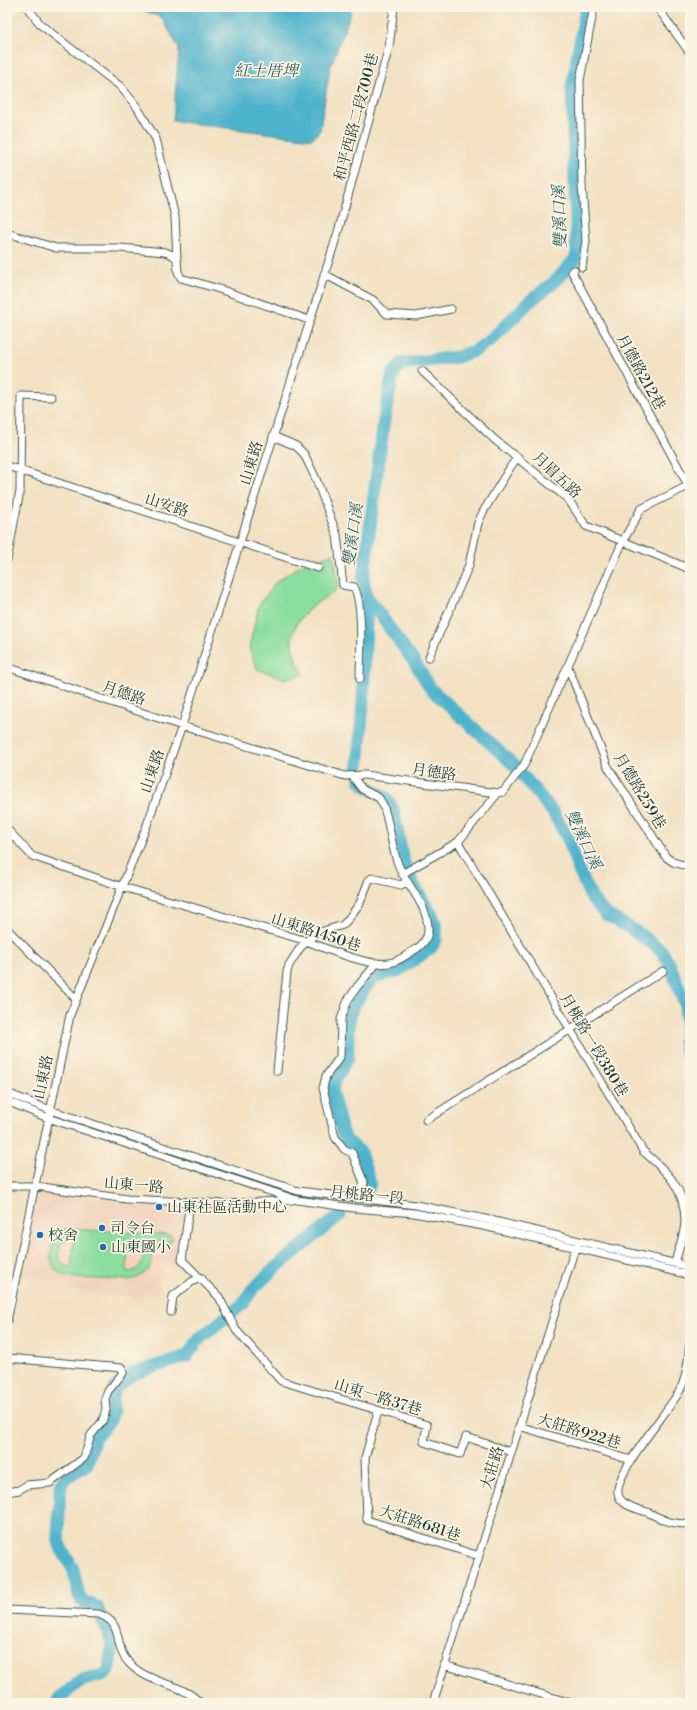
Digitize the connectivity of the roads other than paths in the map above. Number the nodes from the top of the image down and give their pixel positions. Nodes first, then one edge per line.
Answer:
1 (27, 7) edge
2 (394, 7) edge
3 (594, 7) edge
4 (657, 7) edge
5 (690, 53) edge
6 (338, 232) joint
7 (7, 233) edge
8 (177, 259) junction
9 (582, 267) dead end
10 (574, 270) dead end
11 (324, 274) junction
12 (450, 308) dead end
13 (309, 320) junction
14 (422, 371) dead end
15 (51, 397) dead end
16 (273, 436) junction
17 (518, 458) junction
18 (7, 466) edge
19 (20, 470) junction
20 (689, 485) edge
21 (623, 541) junction
22 (240, 543) junction
23 (7, 560) edge
24 (318, 568) dead end
25 (690, 569) edge
26 (429, 657) dead end
27 (7, 667) edge
28 (568, 668) junction
29 (360, 679) dead end
30 (182, 726) junction
31 (353, 777) junction
32 (498, 793) junction
33 (7, 829) edge
34 (458, 842) junction
35 (690, 868) edge
36 (402, 874) junction
37 (406, 882) junction
38 (123, 887) junction
39 (7, 929) edge
40 (307, 941) junction
41 (377, 963) junction
42 (663, 971) dead end
43 (76, 999) junction
44 (570, 1030) junction
45 (277, 1071) dead end
46 (7, 1093) edge
47 (7, 1102) edge
48 (50, 1110) junction
49 (48, 1118) junction
50 (426, 1120) dead end
51 (7, 1186) edge
52 (35, 1186) junction
53 (298, 1190) junction
54 (358, 1199) junction
55 (297, 1200) junction
56 (190, 1202) junction
57 (687, 1220) edge
58 (489, 1223) junction
59 (576, 1244) junction
60 (675, 1263) junction
61 (690, 1267) edge
62 (690, 1275) edge
63 (202, 1278) junction
64 (171, 1312) dead end
65 (7, 1321) edge
66 (690, 1344) edge
67 (7, 1358) edge
68 (378, 1411) junction
69 (519, 1426) junction
70 (511, 1452) junction
71 (632, 1460) junction
72 (7, 1492) edge
73 (690, 1523) edge
74 (479, 1556) junction
75 (7, 1610) edge
76 (444, 1665) junction
77 (562, 1702) edge
78 (200, 1703) edge
79 (433, 1703) edge
80 (571, 1703) edge

1 - 8 street
2 - 6 street, 和平西路二段700巷
3 - 9 street
4 - 5 street
6 - 11 street, 山東路
7 - 8 street
8 - 13 street
10 - 20 street, 月德路212巷
11 - 12 street
11 - 13 street, 山東路
13 - 16 street, 山東路
14 - 17 street, 月眉五路
15 - 19 street
16 - 22 street, 山東路
16 - 29 street
17 - 21 street, 月眉五路
17 - 26 street
18 - 19 street, 山安路
19 - 22 street, 山安路
19 - 23 street
20 - 21 street
21 - 25 street, 月眉五路
21 - 28 street
22 - 24 street, 山安路
22 - 30 street, 山東路
27 - 30 street, 月德路
28 - 32 street
28 - 35 street, 月德路259巷
30 - 31 street, 月德路
30 - 38 street, 山東路
31 - 32 street, 月德路
31 - 36 street, 山東路1450巷
32 - 34 street
33 - 38 street, 山東路1450巷
34 - 36 street
34 - 44 street, 月桃路一段380巷
36 - 37 street, 山東路1450巷
37 - 40 street
37 - 41 street, 山東路1450巷
38 - 40 street, 山東路1450巷
38 - 43 street, 山東路
39 - 43 street
40 - 41 street, 山東路1450巷
40 - 45 street
41 - 54 street
42 - 44 street
43 - 48 street, 山東路
44 - 50 street
44 - 57 street, 月桃路一段380巷
46 - 48 street, 月桃路一段
47 - 49 street, 月桃路一段
48 - 49 street, 山東路
48 - 53 street, 月桃路一段
49 - 52 street, 山東路
49 - 55 street, 月桃路一段
51 - 52 street, 山東一路
52 - 56 street, 山東一路
52 - 65 street, 山東路
53 - 54 street, 月桃路一段
53 - 55 street
54 - 58 street, 月桃路一段
55 - 56 street, 山東一路
55 - 58 street, 月桃路一段
56 - 63 street
57 - 60 street, 月桃路一段380巷
58 - 59 street, 月桃路一段
59 - 60 street, 月桃路一段
59 - 62 street, 月桃路一段
59 - 69 street, 大莊路
60 - 61 street, 月桃路一段
63 - 64 street
63 - 68 street, 山東一路37巷
66 - 71 street
67 - 72 street
68 - 70 street, 山東一路37巷
68 - 74 street, 大莊路681巷
69 - 70 street, 大莊路
69 - 71 street, 大莊路922巷
70 - 74 street, 大莊路
71 - 73 street
74 - 76 street, 大莊路
75 - 78 street
76 - 77 street
76 - 79 street, 大莊路
77 - 80 street

